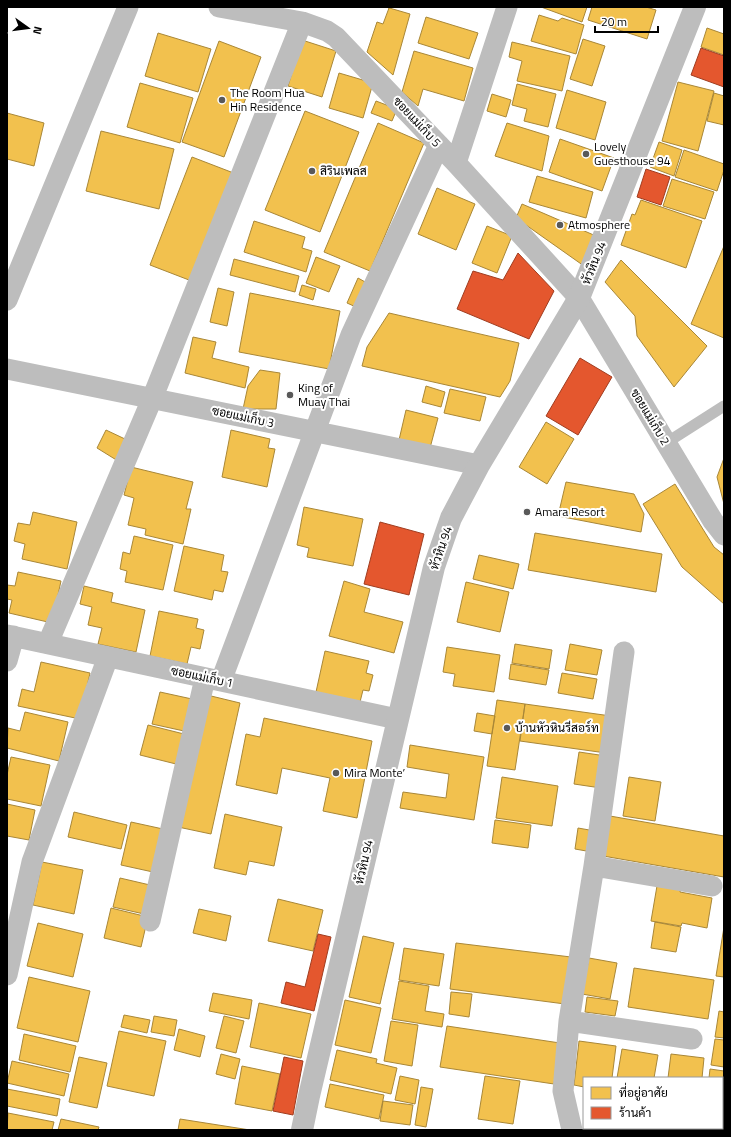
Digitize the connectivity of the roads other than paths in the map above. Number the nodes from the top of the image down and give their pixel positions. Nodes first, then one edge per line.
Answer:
1 (128, 7) edge
2 (219, 7) edge
3 (507, 7) edge
4 (695, 7) edge
5 (302, 22) junction
6 (439, 145) junction
7 (456, 163) junction
8 (579, 298) junction
9 (7, 300) edge
10 (7, 369) edge
11 (152, 399) junction
12 (724, 406) edge
13 (315, 432) junction
14 (666, 443) junction
15 (479, 465) junction
16 (724, 535) edge
17 (10, 635) edge
18 (48, 643) junction
19 (624, 652) dead end
20 (108, 656) junction
21 (7, 661) edge
22 (213, 679) junction
23 (397, 719) junction
24 (594, 866) junction
25 (712, 886) dead end
26 (150, 921) dead end
27 (7, 975) edge
28 (569, 1021) junction
29 (692, 1039) dead end
30 (302, 1130) edge
31 (572, 1130) edge

1 - 9 street
2 - 5 street, ซอยแม่เก็บ 5
3 - 7 street
4 - 8 street, หัวหิน 94
5 - 6 street, ซอยแม่เก็บ 5
5 - 11 street
6 - 7 street, ซอยแม่เก็บ 5
6 - 13 street
7 - 8 street, ซอยแม่เก็บ 5
8 - 14 street, ซอยแม่เก็บ 2
8 - 15 street, หัวหิน 94
10 - 11 street, ซอยแม่เก็บ 3
11 - 13 street, ซอยแม่เก็บ 3
11 - 18 street
12 - 14 lane
13 - 15 street, ซอยแม่เก็บ 3
13 - 22 street
14 - 16 street, ซอยแม่เก็บ 2
15 - 23 street, หัวหิน 94
17 - 18 street, ซอยแม่เก็บ 1
17 - 21 street
18 - 20 street, ซอยแม่เก็บ 1
19 - 24 street
20 - 22 street, ซอยแม่เก็บ 1
20 - 27 street
22 - 23 street, ซอยแม่เก็บ 1
22 - 26 street
23 - 30 street, หัวหิน 94
24 - 25 street
24 - 28 street
28 - 29 street
28 - 31 street

